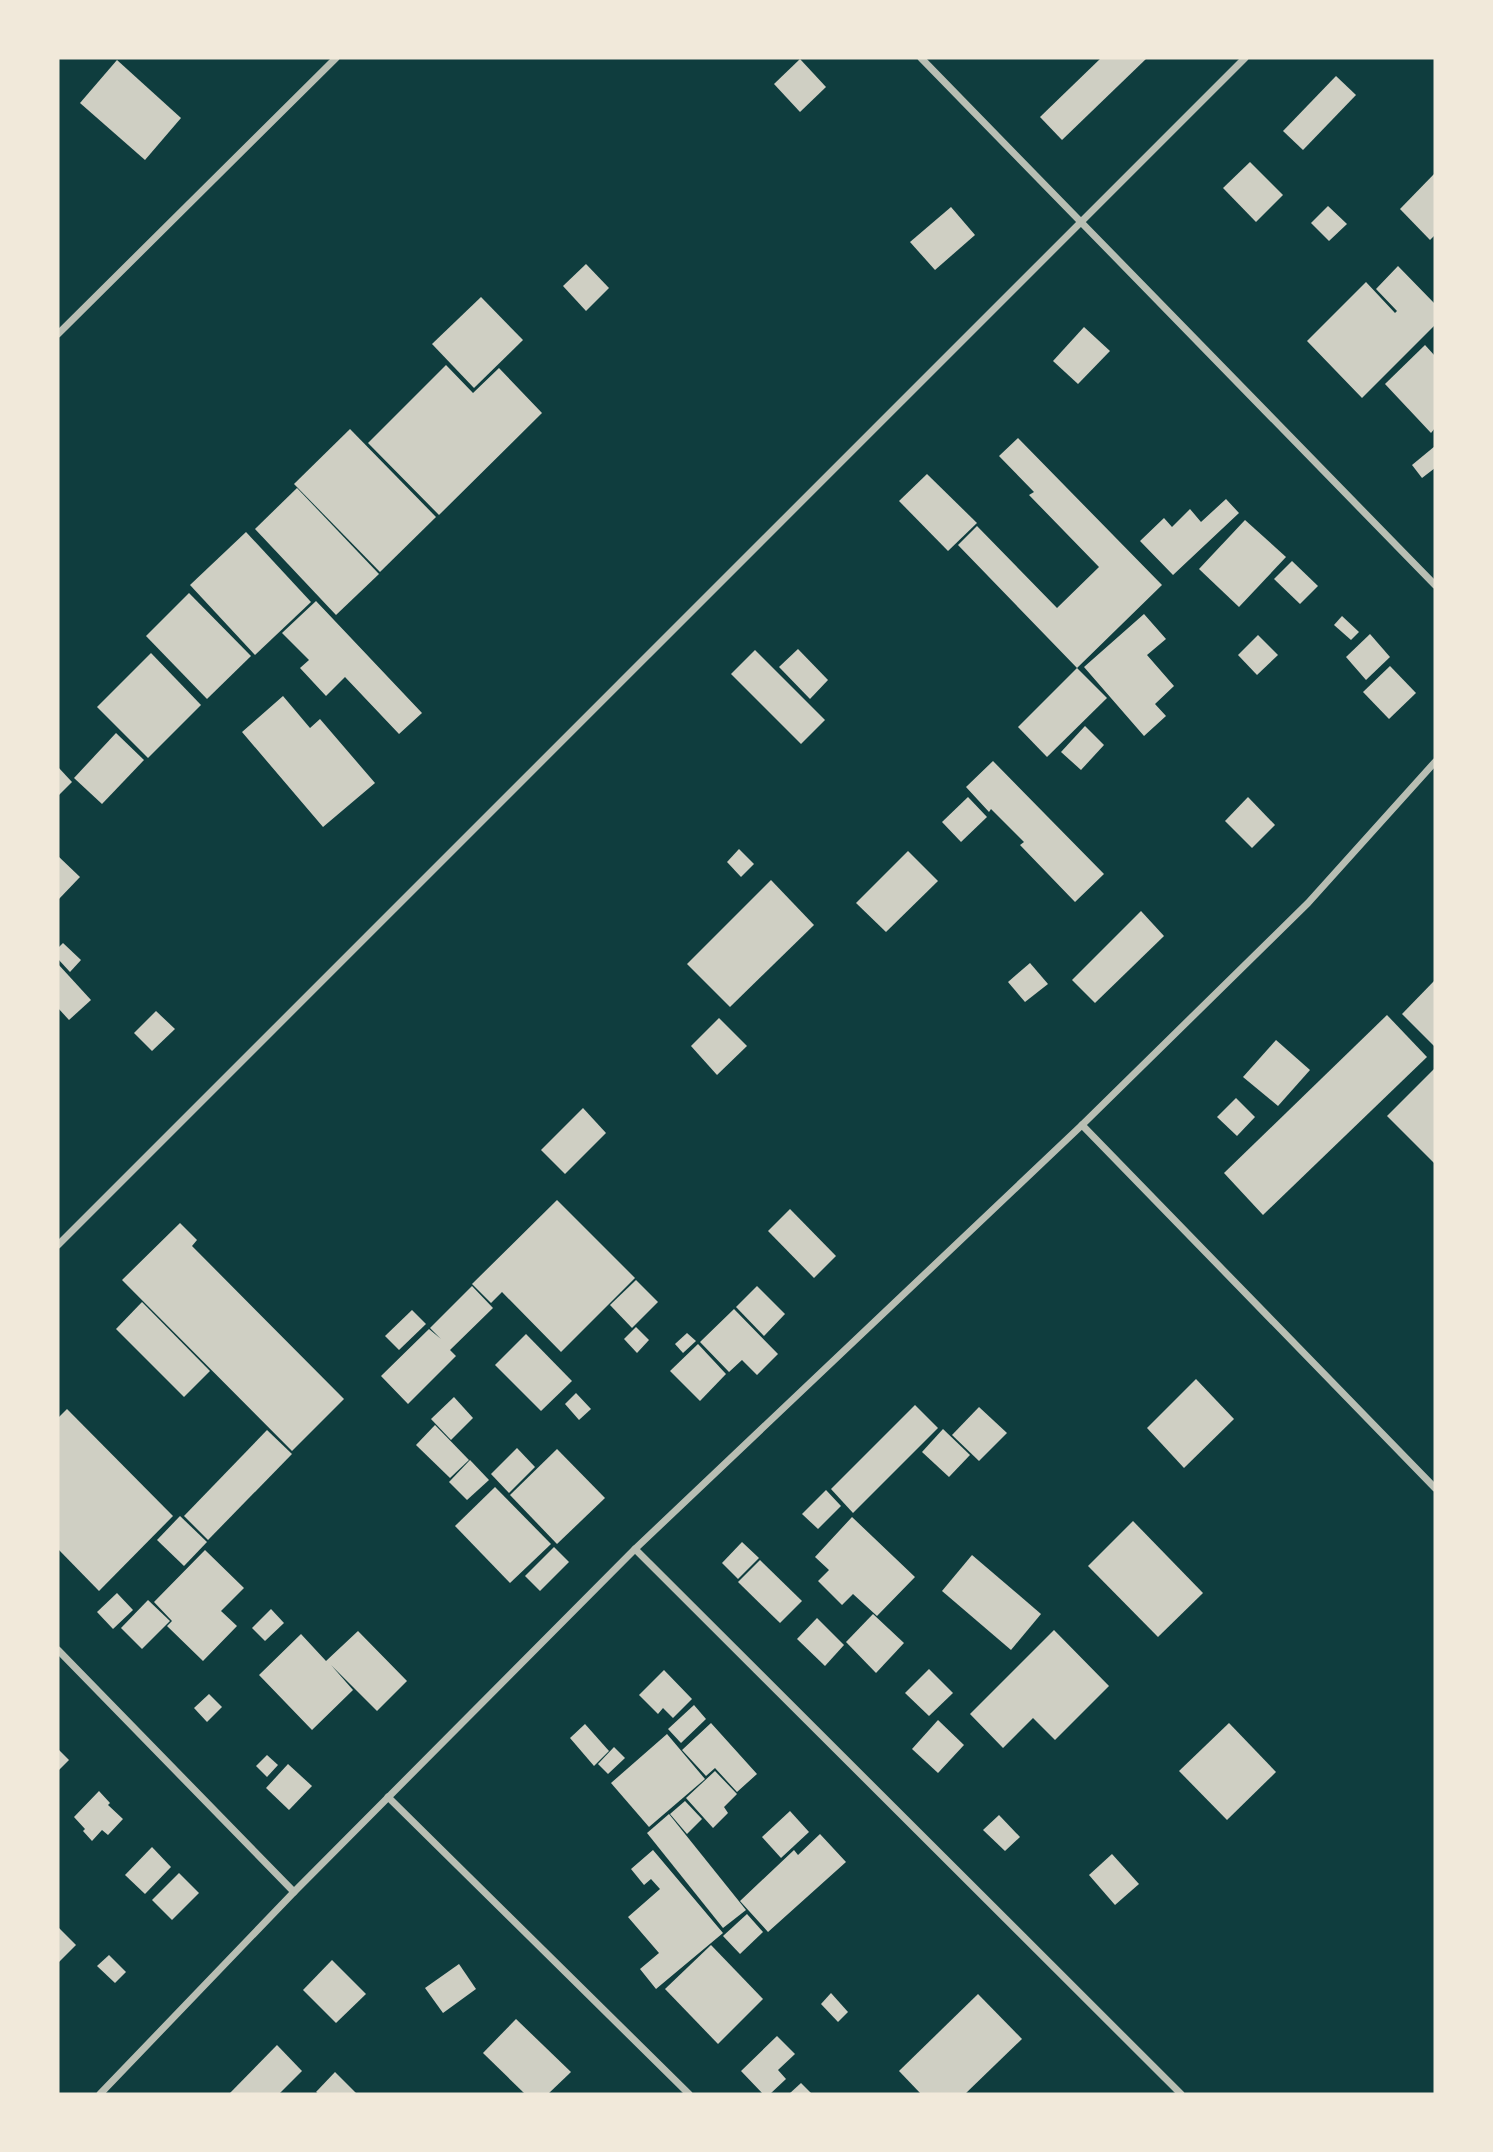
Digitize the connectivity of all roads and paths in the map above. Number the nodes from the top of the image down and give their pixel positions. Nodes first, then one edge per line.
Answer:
1 (336, 58) edge
2 (921, 58) edge
3 (1245, 58) edge
4 (1081, 222) junction
5 (58, 334) edge
6 (1435, 585) edge
7 (1435, 762) edge
8 (1082, 1125) junction
9 (58, 1245) edge
10 (1435, 1488) edge
11 (635, 1549) junction
12 (58, 1650) edge
13 (388, 1797) junction
14 (294, 1892) junction
15 (100, 2094) edge
16 (689, 2094) edge
17 (1181, 2094) edge

1 - 5 street
2 - 4 street
3 - 4 street
4 - 6 street
4 - 9 street
7 - 8 street
8 - 10 street
8 - 11 street
11 - 13 street
11 - 17 street
12 - 14 street
13 - 14 street
13 - 16 street
14 - 15 street

